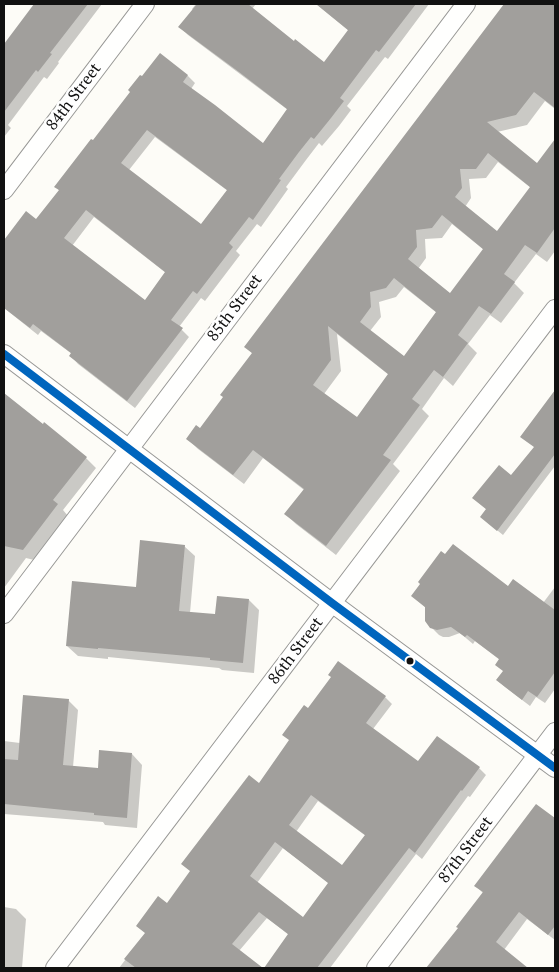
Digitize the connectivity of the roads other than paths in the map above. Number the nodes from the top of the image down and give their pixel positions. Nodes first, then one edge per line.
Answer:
1 (145, 4) edge
2 (466, 4) edge
3 (4, 190) edge
4 (555, 309) edge
5 (4, 354) edge
6 (128, 448) junction
7 (332, 603) junction
8 (4, 614) edge
9 (555, 732) edge
10 (538, 755) junction
11 (555, 768) edge
12 (55, 968) edge
13 (376, 968) edge

1 - 3 street, 84th Street
2 - 6 street, 85th Street
4 - 7 street, 86th Street
5 - 6 street
6 - 7 street
6 - 8 street, 85th Street
7 - 10 street
7 - 12 street, 86th Street
9 - 10 street, 87th Street
10 - 11 street
10 - 13 street, 87th Street

